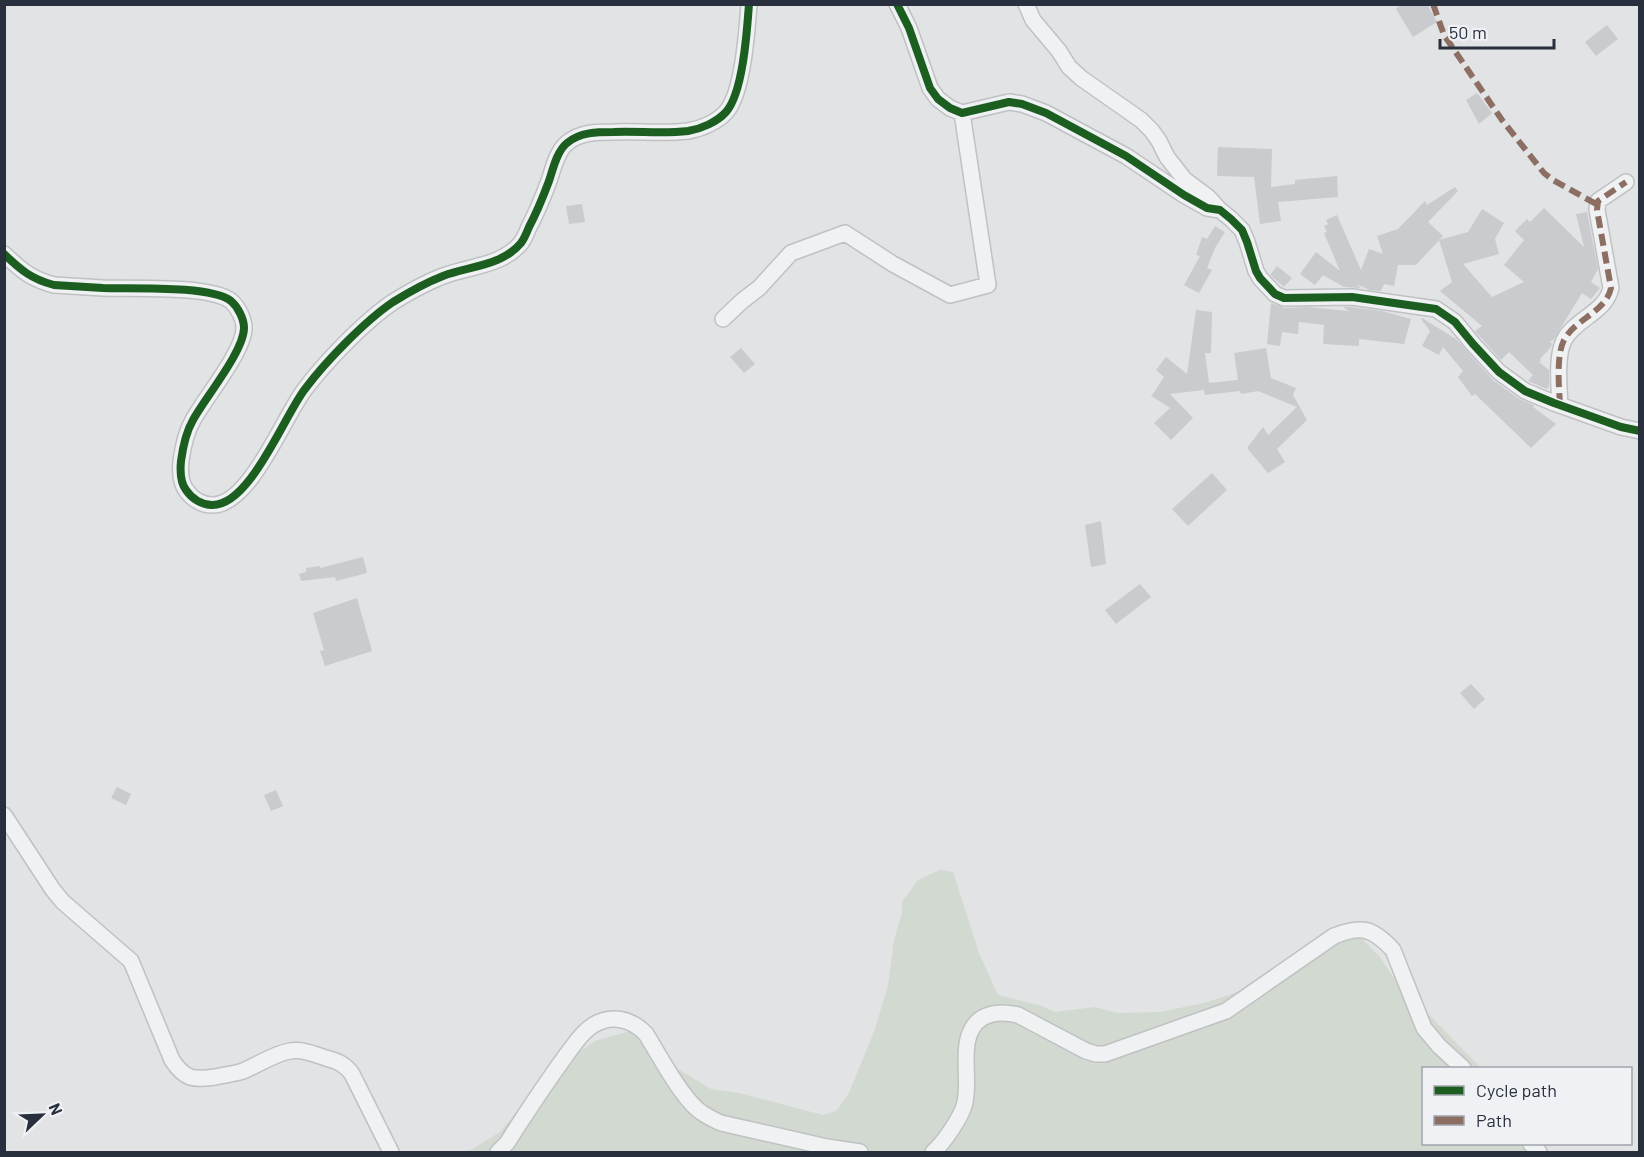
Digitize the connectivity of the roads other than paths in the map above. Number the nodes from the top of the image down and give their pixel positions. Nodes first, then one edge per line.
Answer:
1 (749, 4) edge
2 (897, 4) edge
3 (1026, 4) edge
4 (962, 113) junction
5 (1626, 182) dead end
6 (1220, 210) junction
7 (4, 254) edge
8 (723, 319) dead end
9 (1560, 405) junction
10 (1640, 431) edge
11 (4, 815) edge
12 (1462, 1067) edge
13 (391, 1152) edge
14 (498, 1152) edge
15 (860, 1152) edge
16 (933, 1152) edge

1 - 7 street
2 - 4 street
3 - 6 street
4 - 6 street
4 - 8 street
5 - 9 street
6 - 9 street
9 - 10 street
11 - 13 street
12 - 16 street
14 - 15 street

